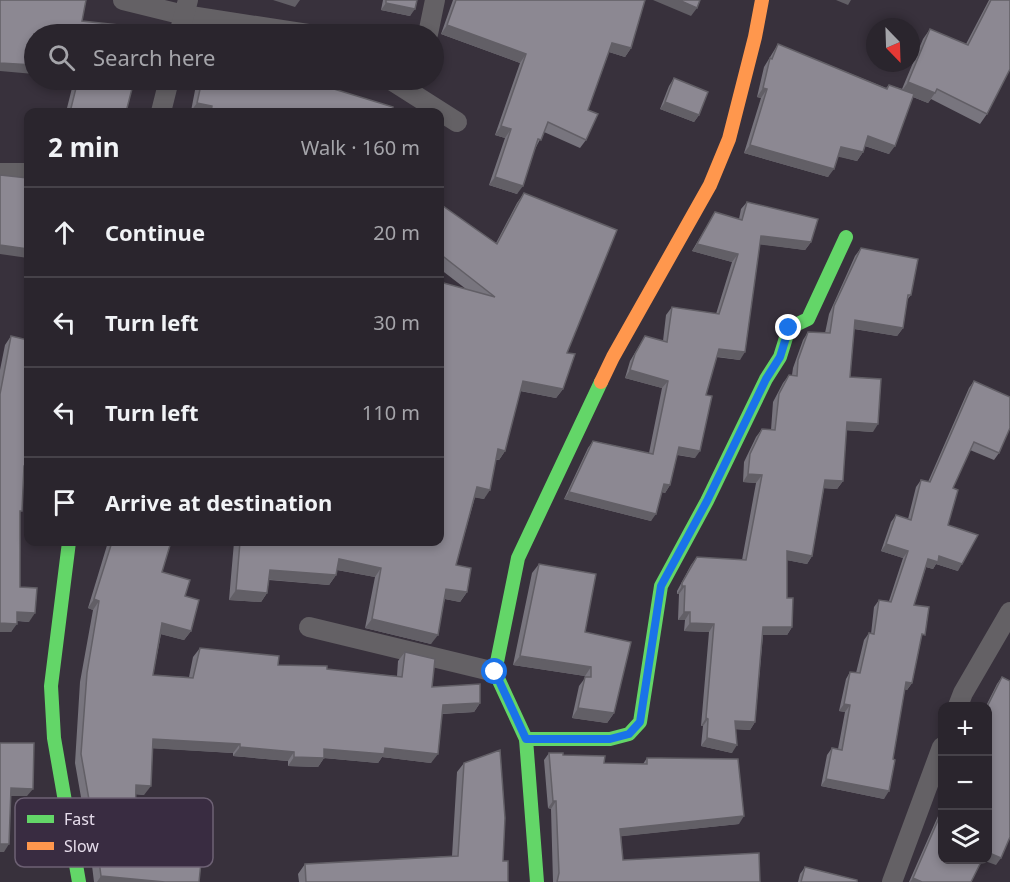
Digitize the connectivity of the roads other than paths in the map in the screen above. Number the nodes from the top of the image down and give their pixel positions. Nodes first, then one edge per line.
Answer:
1 (123, 0) edge
2 (435, 0) edge
3 (762, 0) edge
4 (186, 8) edge
5 (182, 24) edge
6 (261, 24) edge
7 (430, 24) edge
8 (166, 90) edge
9 (420, 90) edge
10 (162, 108) edge
11 (440, 108) edge
12 (444, 111) edge
13 (457, 123) dead end
14 (0, 173) edge
15 (24, 173) edge
16 (846, 237) dead end
17 (68, 546) edge
18 (1010, 612) edge
19 (309, 627) dead end
20 (495, 672) junction
21 (960, 702) edge
22 (526, 739) junction
23 (939, 756) edge
24 (64, 798) edge
25 (76, 867) edge
26 (79, 882) edge
27 (537, 882) edge
28 (892, 882) edge

1 - 4 street
2 - 7 street
3 - 20 street
4 - 5 street
4 - 6 street
8 - 10 street
9 - 11 street
12 - 13 street
14 - 15 street
16 - 22 street
17 - 24 street
18 - 21 street
19 - 20 street
20 - 22 street
22 - 27 street
23 - 28 street
25 - 26 street

